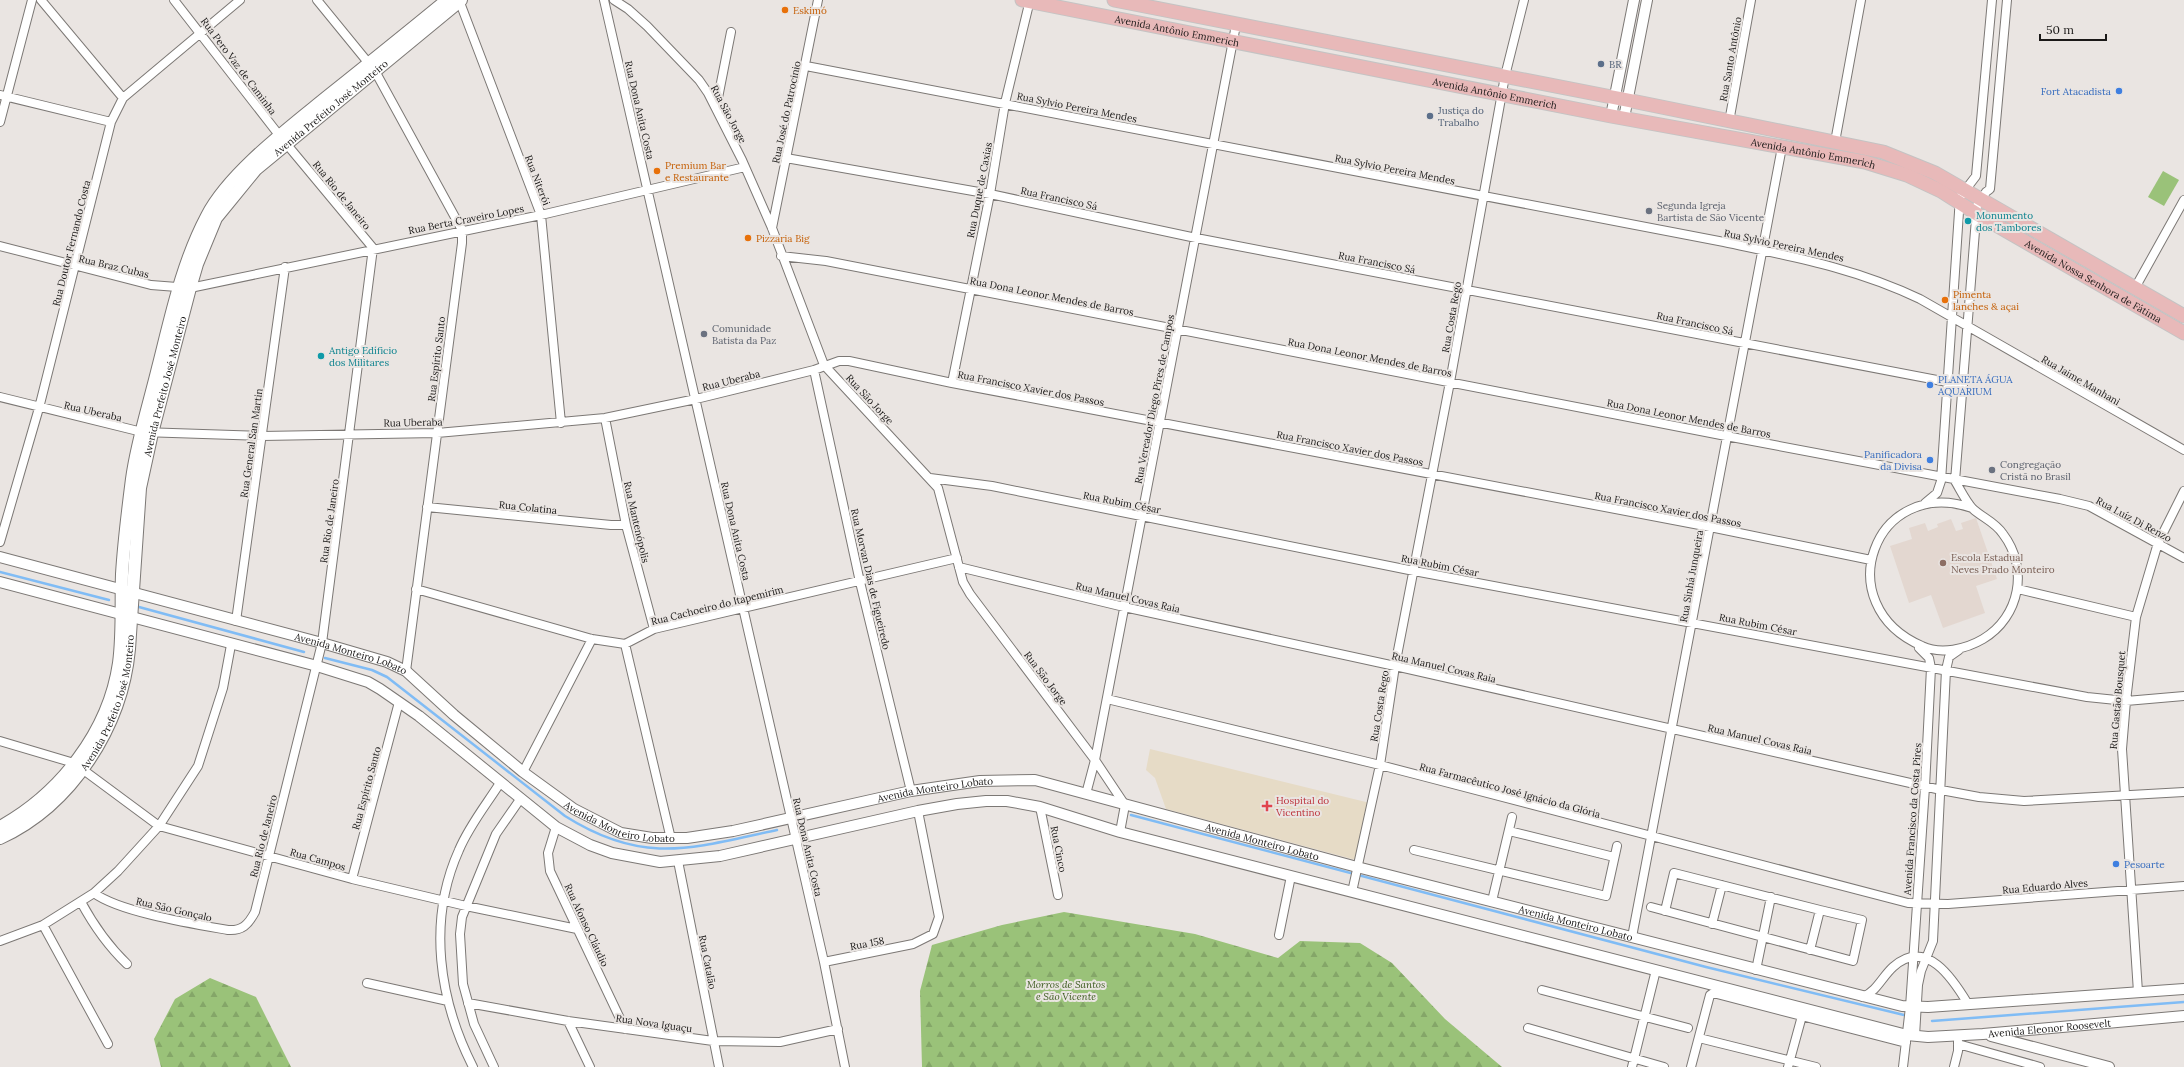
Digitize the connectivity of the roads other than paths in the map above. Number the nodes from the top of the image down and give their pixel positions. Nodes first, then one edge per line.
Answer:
1 (32, 0) edge
2 (41, 0) edge
3 (174, 0) edge
4 (240, 0) edge
5 (317, 0) edge
6 (447, 0) edge
7 (460, 0) edge
8 (604, 0) edge
9 (614, 0) edge
10 (818, 0) edge
11 (1027, 0) edge
12 (1117, 0) edge
13 (1524, 0) edge
14 (1634, 0) edge
15 (1647, 0) edge
16 (1751, 0) edge
17 (1861, 0) edge
18 (1992, 0) edge
19 (2007, 0) edge
20 (1116, 18) junction
21 (1236, 25) junction
22 (201, 32) junction
23 (732, 32) dead end
24 (1233, 42) junction
25 (806, 66) junction
26 (372, 67) junction
27 (1505, 76) junction
28 (1503, 95) junction
29 (3, 96) edge
30 (123, 98) junction
31 (1614, 98) junction
32 (1627, 100) junction
33 (1005, 104) junction
34 (716, 108) junction
35 (1611, 116) junction
36 (1624, 118) junction
37 (0, 122) edge
38 (111, 122) junction
39 (1729, 122) junction
40 (284, 140) junction
41 (1835, 142) junction
42 (1214, 144) junction
43 (1782, 147) junction
44 (786, 158) junction
45 (745, 167) junction
46 (648, 190) junction
47 (1966, 190) junction
48 (990, 194) junction
49 (1484, 196) junction
50 (1981, 199) junction
51 (2184, 200) edge
52 (1961, 204) junction
53 (1977, 214) junction
54 (541, 215) junction
55 (772, 228) junction
56 (462, 230) junction
57 (1196, 238) junction
58 (0, 246) edge
59 (373, 248) junction
60 (1763, 250) junction
61 (782, 256) junction
62 (75, 266) junction
63 (285, 267) junction
64 (184, 288) junction
65 (2135, 288) junction
66 (970, 290) junction
67 (1466, 290) junction
68 (2184, 316) edge
69 (1952, 318) junction
70 (1968, 328) junction
71 (1178, 330) junction
72 (2184, 333) edge
73 (1744, 344) junction
74 (824, 365) junction
75 (814, 370) junction
76 (1450, 382) junction
77 (1948, 382) junction
78 (952, 383) junction
79 (1963, 385) junction
80 (0, 398) edge
81 (696, 399) junction
82 (39, 408) junction
83 (605, 418) junction
84 (1160, 422) junction
85 (561, 423) junction
86 (147, 433) junction
87 (350, 433) junction
88 (437, 433) junction
89 (262, 436) junction
90 (1726, 436) junction
91 (2184, 450) edge
92 (1432, 474) junction
93 (930, 478) junction
94 (1941, 478) junction
95 (1955, 481) junction
96 (2184, 491) edge
97 (1921, 505) junction
98 (427, 507) junction
99 (1972, 508) junction
100 (1142, 516) junction
101 (626, 524) junction
102 (1710, 527) junction
103 (0, 542) edge
104 (2158, 543) junction
105 (0, 557) edge
106 (956, 558) junction
107 (2184, 558) edge
108 (1871, 560) junction
109 (959, 567) junction
110 (1414, 571) junction
111 (0, 582) edge
112 (860, 582) junction
113 (416, 589) junction
114 (2018, 589) junction
115 (127, 595) junction
116 (1124, 607) junction
117 (743, 608) junction
118 (126, 614) junction
119 (2136, 617) junction
120 (236, 621) junction
121 (1693, 622) junction
122 (654, 629) junction
123 (592, 639) junction
124 (1910, 641) junction
125 (625, 644) junction
126 (231, 645) junction
127 (322, 646) junction
128 (1963, 647) junction
129 (317, 664) junction
130 (1395, 666) junction
131 (1931, 668) junction
132 (1946, 670) junction
133 (406, 671) junction
134 (2184, 696) edge
135 (1107, 699) junction
136 (2126, 700) junction
137 (399, 702) junction
138 (1671, 729) junction
139 (0, 741) edge
140 (1095, 760) junction
141 (1380, 765) junction
142 (78, 766) junction
143 (523, 772) junction
144 (500, 783) junction
145 (1925, 787) junction
146 (1941, 790) junction
147 (912, 791) junction
148 (2184, 792) edge
149 (1086, 794) junction
150 (2125, 796) junction
151 (520, 798) junction
152 (1124, 806) junction
153 (1040, 807) junction
154 (918, 811) junction
155 (1512, 817) dead end
156 (791, 819) junction
157 (159, 826) junction
158 (0, 827) edge
159 (556, 827) junction
160 (1120, 830) junction
161 (1509, 831) junction
162 (795, 837) junction
163 (1651, 837) junction
164 (0, 838) edge
165 (671, 838) junction
166 (1617, 846) dead end
167 (1414, 850) dead end
168 (268, 855) junction
169 (1614, 857) junction
170 (678, 861) junction
171 (1357, 870) junction
172 (1499, 870) junction
173 (1291, 876) junction
174 (352, 880) junction
175 (1722, 885) junction
176 (2184, 886) edge
177 (1352, 889) junction
178 (2130, 889) junction
179 (94, 893) junction
180 (1058, 895) dead end
181 (1771, 898) junction
182 (443, 900) junction
183 (1492, 901) junction
184 (81, 902) junction
185 (1912, 903) junction
186 (1934, 905) junction
187 (466, 906) junction
188 (1651, 907) dead end
189 (1820, 910) junction
190 (1665, 911) junction
191 (250, 922) joint
192 (1712, 924) junction
193 (43, 926) junction
194 (577, 929) junction
195 (1279, 935) dead end
196 (1632, 937) junction
197 (1762, 937) junction
198 (0, 941) edge
199 (1810, 950) junction
200 (1913, 958) junction
201 (1927, 959) junction
202 (824, 962) junction
203 (127, 964) dead end
204 (1656, 970) junction
205 (1756, 970) junction
206 (367, 983) dead end
207 (2184, 989) edge
208 (1542, 990) dead end
209 (2138, 992) junction
210 (1863, 997) junction
211 (448, 1001) junction
212 (468, 1003) junction
213 (1968, 1004) junction
214 (1913, 1007) junction
215 (1802, 1016) junction
216 (2184, 1016) edge
217 (1644, 1017) junction
218 (568, 1021) junction
219 (1528, 1028) dead end
220 (1688, 1028) dead end
221 (625, 1029) junction
222 (838, 1029) junction
223 (1984, 1034) junction
224 (1699, 1038) junction
225 (1909, 1038) junction
226 (1958, 1039) junction
227 (713, 1041) junction
228 (108, 1044) dead end
229 (1634, 1058) junction
230 (1789, 1064) edge
231 (473, 1067) edge
232 (494, 1067) edge
233 (590, 1067) edge
234 (719, 1067) edge
235 (846, 1067) edge
236 (1632, 1067) edge
237 (1664, 1067) edge
238 (1691, 1067) edge
239 (1816, 1067) edge
240 (1903, 1067) edge
241 (1954, 1067) edge
242 (2040, 1067) edge
243 (2109, 1067) edge

1 - 29 street
2 - 30 street
3 - 22 street, Rua Pero Vaz de Caminha
4 - 22 street, Rua Doutor Fernando Costa
5 - 26 street
6 - 26 main road, Avenida Prefeito José Monteiro
7 - 26 main road, Avenida Prefeito José Monteiro
7 - 54 street, Rua Niterói
8 - 46 street, Rua Dona Anita Costa
9 - 34 street, Rua São Jorge
10 - 25 street, Rua José do Patrocinio
11 - 20 main road, Avenida Antônio Emmerich
11 - 33 street, Rua Duque de Caxias
12 - 20 main road
12 - 21 main road, Avenida Antônio Emmerich
13 - 27 street, Rua Costa Rego
14 - 31 street
15 - 32 street
16 - 39 street, Rua Santo Antônio
17 - 41 street
18 - 47 street
19 - 50 street
20 - 24 main road, Avenida Antônio Emmerich
21 - 24 street, Rua Vereador Diego Pires de Campos
21 - 27 main road, Avenida Antônio Emmerich
22 - 30 street, Rua Doutor Fernando Costa
22 - 40 street, Rua Pero Vaz de Caminha
23 - 34 street
24 - 28 main road, Avenida Antônio Emmerich
24 - 42 street, Rua Vereador Diego Pires de Campos
25 - 33 street, Rua Sylvio Pereira Mendes
25 - 44 street, Rua José do Patrocinio
26 - 40 main road, Avenida Prefeito José Monteiro
26 - 56 street
27 - 28 street, Rua Costa Rego
27 - 31 main road, Avenida Antônio Emmerich
28 - 35 main road, Avenida Antônio Emmerich
28 - 49 street, Rua Costa Rego
29 - 37 street
29 - 38 street
30 - 38 street, Rua Doutor Fernando Costa
31 - 32 main road, Avenida Antônio Emmerich
31 - 35 street
32 - 36 street
32 - 39 main road, Avenida Antônio Emmerich
33 - 42 street, Rua Sylvio Pereira Mendes
33 - 48 street, Rua Duque de Caxias
34 - 45 street, Rua São Jorge
35 - 36 main road, Avenida Antônio Emmerich
36 - 43 main road, Avenida Antônio Emmerich
38 - 62 street, Rua Doutor Fernando Costa
39 - 41 main road, Avenida Antônio Emmerich
40 - 59 street, Rua Rio de Janeiro
40 - 64 main road, Avenida Prefeito José Monteiro
41 - 47 main road, Avenida Antônio Emmerich
42 - 49 street, Rua Sylvio Pereira Mendes
42 - 57 street, Rua Vereador Diego Pires de Campos
43 - 52 main road, Avenida Antônio Emmerich
43 - 60 street, Rua Sinhá Junqueira
44 - 48 street, Rua Francisco Sá
44 - 55 street, Rua José do Patrocinio
45 - 46 street, Rua Berta Craveiro Lopes
45 - 55 street, Rua São Jorge
46 - 54 street, Rua Berta Craveiro Lopes
46 - 81 street, Rua Dona Anita Costa
47 - 50 main road, Avenida Nossa Senhora de Fátima
47 - 52 street
48 - 57 street, Rua Francisco Sá
48 - 66 street, Rua Duque de Caxias
49 - 60 street, Rua Sylvio Pereira Mendes
49 - 67 street, Rua Costa Rego
50 - 53 street
50 - 65 main road, Avenida Nossa Senhora de Fátima
51 - 65 street
52 - 53 main road, Avenida Nossa Senhora de Fátima
52 - 69 street
53 - 70 street
53 - 72 main road, Avenida Nossa Senhora de Fátima
54 - 56 street, Rua Berta Craveiro Lopes
54 - 85 street, Rua Niterói
55 - 61 street, Rua São Jorge
56 - 59 street, Rua Berta Craveiro Lopes
56 - 88 street, Rua Espírito Santo
57 - 67 street, Rua Francisco Sá
57 - 71 street, Rua Vereador Diego Pires de Campos
58 - 62 street, Rua Braz Cubas
59 - 63 street, Rua Berta Craveiro Lopes
59 - 87 street, Rua Rio de Janeiro
60 - 69 street, Rua Sylvio Pereira Mendes
60 - 73 street, Rua Sinhá Junqueira
61 - 66 street, Rua Dona Leonor Mendes de Barros
61 - 74 street, Rua São Jorge
62 - 64 street, Rua Braz Cubas
62 - 82 street, Rua Doutor Fernando Costa
63 - 64 street, Rua Berta Craveiro Lopes
63 - 89 street, Rua General San Martin
64 - 86 main road, Avenida Prefeito José Monteiro
65 - 68 main road, Avenida Nossa Senhora de Fátima
66 - 71 street, Rua Dona Leonor Mendes de Barros
66 - 78 street, Rua Duque de Caxias
67 - 73 street, Rua Francisco Sá
67 - 76 street, Rua Costa Rego
69 - 70 street, Rua Sylvio Pereira Mendes
69 - 77 street
70 - 79 street
70 - 91 street, Rua Jaime Manhani
71 - 76 street, Rua Dona Leonor Mendes de Barros
71 - 84 street, Rua Vereador Diego Pires de Campos
73 - 77 street, Rua Francisco Sá
73 - 90 street, Rua Sinhá Junqueira
74 - 75 street, Rua Uberaba
74 - 78 street, Rua Francisco Xavier dos Passos
74 - 93 street, Rua São Jorge
75 - 81 street, Rua Uberaba
75 - 112 street, Rua Morvan Dias de Figueiredo
76 - 90 street, Rua Dona Leonor Mendes de Barros
76 - 92 street, Rua Costa Rego
77 - 79 street, Rua Francisco Sá
77 - 94 street
78 - 84 street, Rua Francisco Xavier dos Passos
79 - 95 street
80 - 82 street, Rua Uberaba
81 - 83 street, Rua Uberaba
81 - 117 street, Rua Dona Anita Costa
82 - 86 street, Rua Uberaba
82 - 103 street, Rua Doutor Fernando Costa
83 - 85 street, Rua Uberaba
83 - 101 street, Rua Mantenópolis
84 - 92 street, Rua Francisco Xavier dos Passos
84 - 100 street, Rua Vereador Diego Pires de Campos
85 - 88 street, Rua Uberaba
86 - 89 street, Rua Uberaba
86 - 115 main road, Avenida Prefeito José Monteiro
87 - 88 street, Rua Uberaba
87 - 89 street, Rua Uberaba
87 - 127 street, Rua Rio de Janeiro
88 - 98 street, Rua Espírito Santo
89 - 120 street, Rua General San Martin
90 - 94 street, Rua Dona Leonor Mendes de Barros
90 - 102 street, Rua Sinhá Junqueira
92 - 102 street, Rua Francisco Xavier dos Passos
92 - 110 street, Rua Costa Rego
93 - 100 street, Rua Rubim César
93 - 106 street, Rua São Jorge
94 - 95 street, Rua Dona Leonor Mendes de Barros
94 - 97 street
95 - 99 street
95 - 104 street, Rua Luíz Di Renzo
96 - 104 street, Rua Gastão Bousquet
97 - 99 street
97 - 108 street, Avenida Francisco da Costa Pires
98 - 101 street, Rua Colatina
98 - 113 street, Rua Espírito Santo
99 - 114 street
100 - 110 street, Rua Rubim César
100 - 116 street, Rua Vereador Diego Pires de Campos
101 - 122 street, Rua Mantenópolis
102 - 108 street, Rua Francisco Xavier dos Passos
102 - 121 street, Rua Sinhá Junqueira
104 - 107 street, Rua Luíz Di Renzo
104 - 119 street, Rua Gastão Bousquet
105 - 115 street, Avenida Monteiro Lobato
106 - 109 street, Rua São Jorge
106 - 112 street, Rua Cachoeiro do Itapemirim
108 - 124 street, Avenida Francisco da Costa Pires
109 - 116 street, Rua Manuel Covas Raia
109 - 140 street, Rua São Jorge
110 - 121 street, Rua Rubim César
110 - 130 street, Rua Costa Rego
111 - 118 street, Avenida Monteiro Lobato
112 - 117 street, Rua Cachoeiro do Itapemirim
112 - 147 street, Rua Morvan Dias de Figueiredo
113 - 123 street
113 - 133 street, Rua Espírito Santo
114 - 119 street
114 - 128 street
115 - 118 main road, Avenida Prefeito José Monteiro
115 - 120 street, Avenida Monteiro Lobato
116 - 130 street, Rua Manuel Covas Raia
116 - 135 street, Rua Vereador Diego Pires de Campos
117 - 122 street, Rua Cachoeiro do Itapemirim
117 - 156 street, Rua Dona Anita Costa
118 - 126 street, Avenida Monteiro Lobato
118 - 142 main road, Avenida Prefeito José Monteiro
119 - 136 street, Rua Gastão Bousquet
120 - 127 street, Avenida Monteiro Lobato
121 - 131 street, Rua Rubim César
121 - 138 street, Rua Sinhá Junqueira
122 - 125 street, Rua Cachoeiro do Itapemirim
123 - 125 street
123 - 143 street
124 - 128 street
124 - 131 street, Avenida Francisco da Costa Pires
125 - 165 street
126 - 129 street, Avenida Monteiro Lobato
126 - 157 street
127 - 129 street, Rua Rio de Janeiro
127 - 133 street, Avenida Monteiro Lobato
128 - 132 street
129 - 137 street, Avenida Monteiro Lobato
129 - 168 street, Rua Rio de Janeiro
130 - 138 street, Rua Manuel Covas Raia
130 - 141 street, Rua Costa Rego
131 - 132 street, Rua Rubim César
131 - 145 street, Avenida Francisco da Costa Pires
132 - 136 street, Rua Rubim César
132 - 146 street
133 - 143 street, Avenida Monteiro Lobato
134 - 136 street, Rua Rubim César
135 - 140 street, Rua Vereador Diego Pires de Campos
135 - 141 street, Rua Farmacêutico José Ignácio da Glória
136 - 150 street, Rua Gastão Bousquet
137 - 144 street, Avenida Monteiro Lobato
137 - 174 street, Rua Espírito Santo
138 - 145 street, Rua Manuel Covas Raia
138 - 163 street, Rua Sinhá Junqueira
139 - 142 street
140 - 149 street, Rua Vereador Diego Pires de Campos
140 - 152 street, Rua São Jorge
141 - 163 street, Rua Farmacêutico José Ignácio da Glória
141 - 171 street, Rua Costa Rego
142 - 157 street, Rua Campos
142 - 158 main road, Avenida Prefeito José Monteiro
142 - 164 main road, Avenida Prefeito José Monteiro
143 - 165 street, Avenida Monteiro Lobato
144 - 151 street, Avenida Monteiro Lobato
144 - 182 street
145 - 146 street, Rua Manuel Covas Raia
145 - 185 street, Avenida Francisco da Costa Pires
146 - 150 street, Rua Manuel Covas Raia
146 - 186 street
147 - 149 street, Avenida Monteiro Lobato
147 - 156 street, Avenida Monteiro Lobato
148 - 150 street, Rua Manuel Covas Raia
149 - 152 street, Avenida Monteiro Lobato
150 - 178 street, Rua Gastão Bousquet
151 - 159 street, Avenida Monteiro Lobato
151 - 187 street
152 - 160 street
152 - 171 street, Avenida Monteiro Lobato
153 - 154 street, Avenida Monteiro Lobato
153 - 160 street, Avenida Monteiro Lobato
153 - 180 street, Rua Cinco
154 - 162 street, Avenida Monteiro Lobato
154 - 202 street, Rua 158
155 - 161 street
156 - 162 street, Rua Dona Anita Costa
156 - 165 street, Avenida Monteiro Lobato
157 - 168 street, Rua Campos
157 - 179 street
159 - 170 street, Avenida Monteiro Lobato
159 - 194 street, Rua Afonso Cláudio
160 - 173 street, Avenida Monteiro Lobato
161 - 169 street
161 - 172 street
162 - 170 street, Avenida Monteiro Lobato
162 - 202 street, Rua Dona Anita Costa
163 - 185 street, Rua Farmacêutico José Ignácio da Glória
163 - 196 street, Rua Sinhá Junqueira
166 - 169 street
167 - 172 street
168 - 174 street, Rua Campos
168 - 191 street, Rua Rio de Janeiro
169 - 172 street
170 - 227 street, Rua Catalão
171 - 177 street, Rua Costa Rego
171 - 183 street, Avenida Monteiro Lobato
172 - 183 street
173 - 177 street, Avenida Monteiro Lobato
173 - 195 street
174 - 182 street, Rua Campos
175 - 181 street
175 - 190 street
175 - 192 street
176 - 178 street, Rua Eduardo Alves
177 - 204 street, Avenida Monteiro Lobato
178 - 186 street, Rua Eduardo Alves
178 - 209 street, Rua Gastão Bousquet
179 - 184 street
179 - 191 street, Rua São Gonçalo
181 - 189 street
181 - 197 street
182 - 187 street, Rua Campos
182 - 211 street
183 - 196 street, Avenida Monteiro Lobato
184 - 193 street
184 - 203 street
185 - 186 street, Rua Eduardo Alves
185 - 200 street, Avenida Francisco da Costa Pires
186 - 201 street
187 - 194 street, Rua Campos
187 - 212 street
188 - 190 street
189 - 199 street
189 - 199 street
190 - 192 street
192 - 197 street
193 - 198 street
193 - 228 street
194 - 221 street, Rua Afonso Cláudio
196 - 205 street, Avenida Monteiro Lobato
197 - 199 street
197 - 205 street
200 - 201 street
200 - 210 street
200 - 214 street, Avenida Francisco da Costa Pires
201 - 213 street
201 - 214 street
202 - 222 street, Rua Dona Anita Costa
204 - 217 street
204 - 225 street, Avenida Monteiro Lobato
205 - 210 street, Avenida Monteiro Lobato
206 - 211 street
207 - 209 street
208 - 217 street
209 - 213 street
210 - 214 street, Avenida Monteiro Lobato
211 - 231 street
212 - 218 street, Rua Nova Iguaçu
212 - 232 street
213 - 214 street
214 - 225 street
215 - 224 street
215 - 225 street
215 - 230 street
216 - 223 street, Avenida Eleonor Roosevelt
217 - 220 street
217 - 229 street
218 - 221 street, Rua Nova Iguaçu
218 - 233 street
219 - 229 street
221 - 227 street, Rua Nova Iguaçu
222 - 227 street, Rua Nova Iguaçu
222 - 235 street, Rua Dona Anita Costa
223 - 226 street, Avenida Eleonor Roosevelt
223 - 243 street
224 - 230 street
224 - 238 street
225 - 226 street, Avenida Eleonor Roosevelt
225 - 240 street
226 - 241 street
226 - 242 street
227 - 234 street, Rua Catalão
229 - 236 street
229 - 237 street
230 - 239 street

